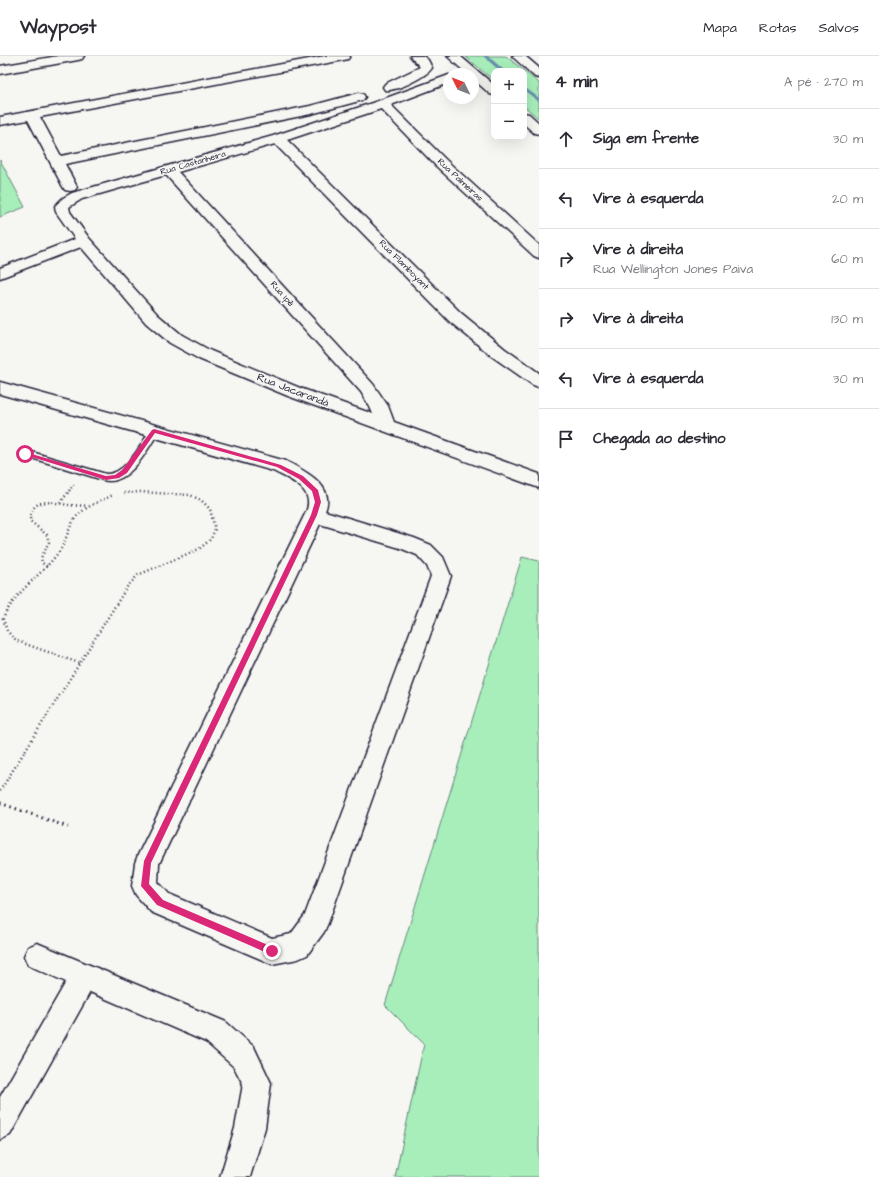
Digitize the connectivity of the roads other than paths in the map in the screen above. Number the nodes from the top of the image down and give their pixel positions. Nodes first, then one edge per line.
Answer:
1 (78, 56) edge
2 (344, 56) edge
3 (416, 56) edge
4 (454, 56) edge
5 (518, 56) edge
6 (463, 68) edge
7 (0, 70) edge
8 (539, 74) edge
9 (443, 81) edge
10 (479, 81) edge
11 (491, 89) edge
12 (383, 104) junction
13 (32, 115) junction
14 (527, 120) edge
15 (0, 121) edge
16 (539, 130) edge
17 (278, 139) junction
18 (57, 161) junction
19 (170, 170) junction
20 (70, 187) dead end
21 (84, 241) junction
22 (539, 253) edge
23 (0, 273) edge
24 (539, 381) edge
25 (0, 388) edge
26 (386, 424) junction
27 (154, 431) junction
28 (25, 454) dead end
29 (539, 482) edge
30 (316, 509) junction
31 (37, 956) dead end
32 (84, 977) junction
33 (0, 1126) edge
34 (235, 1177) edge

1 - 7 street
2 - 13 street
3 - 18 street
4 - 6 street
5 - 8 street
9 - 12 street, Rua Castanheira
10 - 11 street
12 - 17 street, Rua Castanheira
12 - 22 street, Rua Palmeiras
13 - 15 street
13 - 18 street
14 - 16 street
17 - 19 street, Rua Castanheira
17 - 24 street, Rua Flamboyant
18 - 20 street
19 - 21 street, Rua Castanheira
19 - 26 street, Rua Ipê
21 - 23 street
21 - 26 street, Rua Jacarandá
25 - 27 street
26 - 29 street, Rua Jacarandá
27 - 28 lane
27 - 30 street
30 - 30 street
31 - 32 street
32 - 33 street
32 - 34 street

